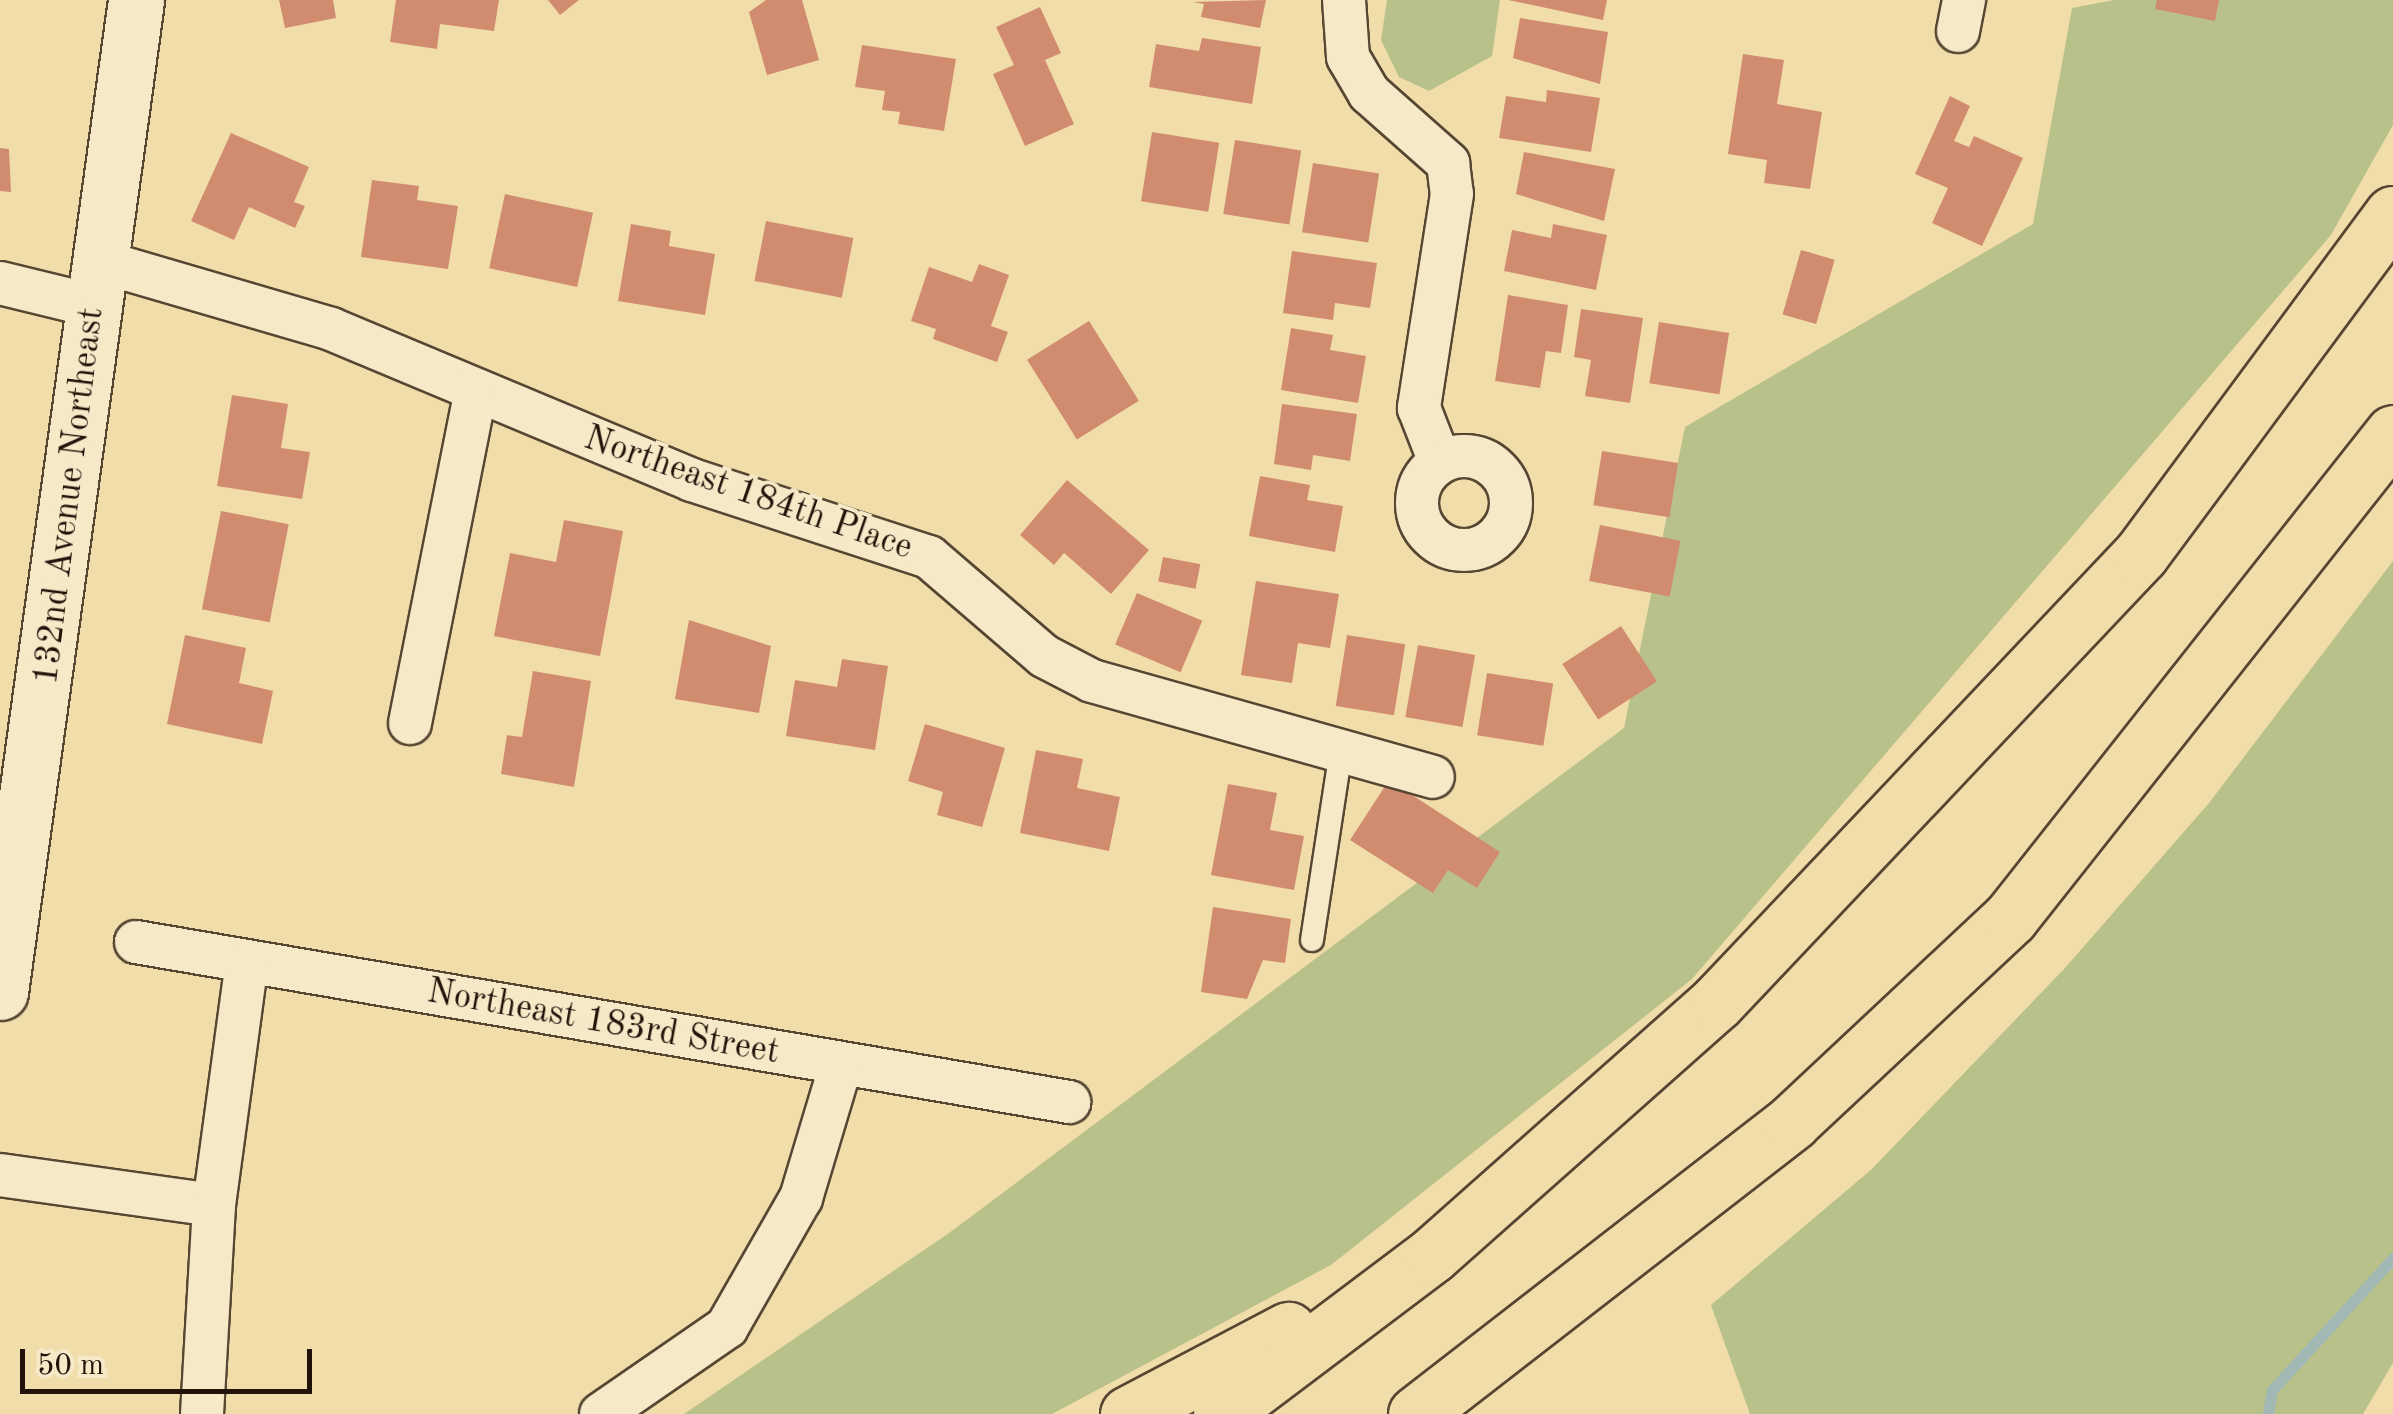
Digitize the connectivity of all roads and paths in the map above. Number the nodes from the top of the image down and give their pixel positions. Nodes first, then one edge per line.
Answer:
1 (136, 0) edge
2 (1344, 0) edge
3 (2393, 214) edge
4 (0, 283) edge
5 (96, 284) junction
6 (474, 394) junction
7 (2393, 433) edge
8 (1440, 462) dead end
9 (410, 723) dead end
10 (1341, 751) junction
11 (1433, 777) dead end
12 (1312, 940) dead end
13 (136, 942) dead end
14 (248, 962) junction
15 (0, 992) edge
16 (842, 1064) junction
17 (1069, 1102) dead end
18 (0, 1176) edge
19 (214, 1204) junction
20 (1432, 1255) junction
21 (202, 1414) edge
22 (601, 1414) edge
23 (1128, 1414) edge
24 (1221, 1414) edge
25 (1416, 1414) edge

1 - 5 street, 132nd Avenue Northeast
2 - 8 street
3 - 20 highway
4 - 5 street, Northeast 184th Place
5 - 6 street, Northeast 184th Place
5 - 15 street, 132nd Avenue Northeast
6 - 9 street
6 - 10 street, Northeast 184th Place
7 - 25 highway
10 - 11 street, Northeast 184th Place
10 - 12 lane
13 - 14 street, Northeast 183rd Street
14 - 16 street, Northeast 183rd Street
14 - 19 street
16 - 17 street, Northeast 183rd Street
16 - 22 street
18 - 19 street
19 - 21 street
20 - 23 highway
20 - 24 highway

